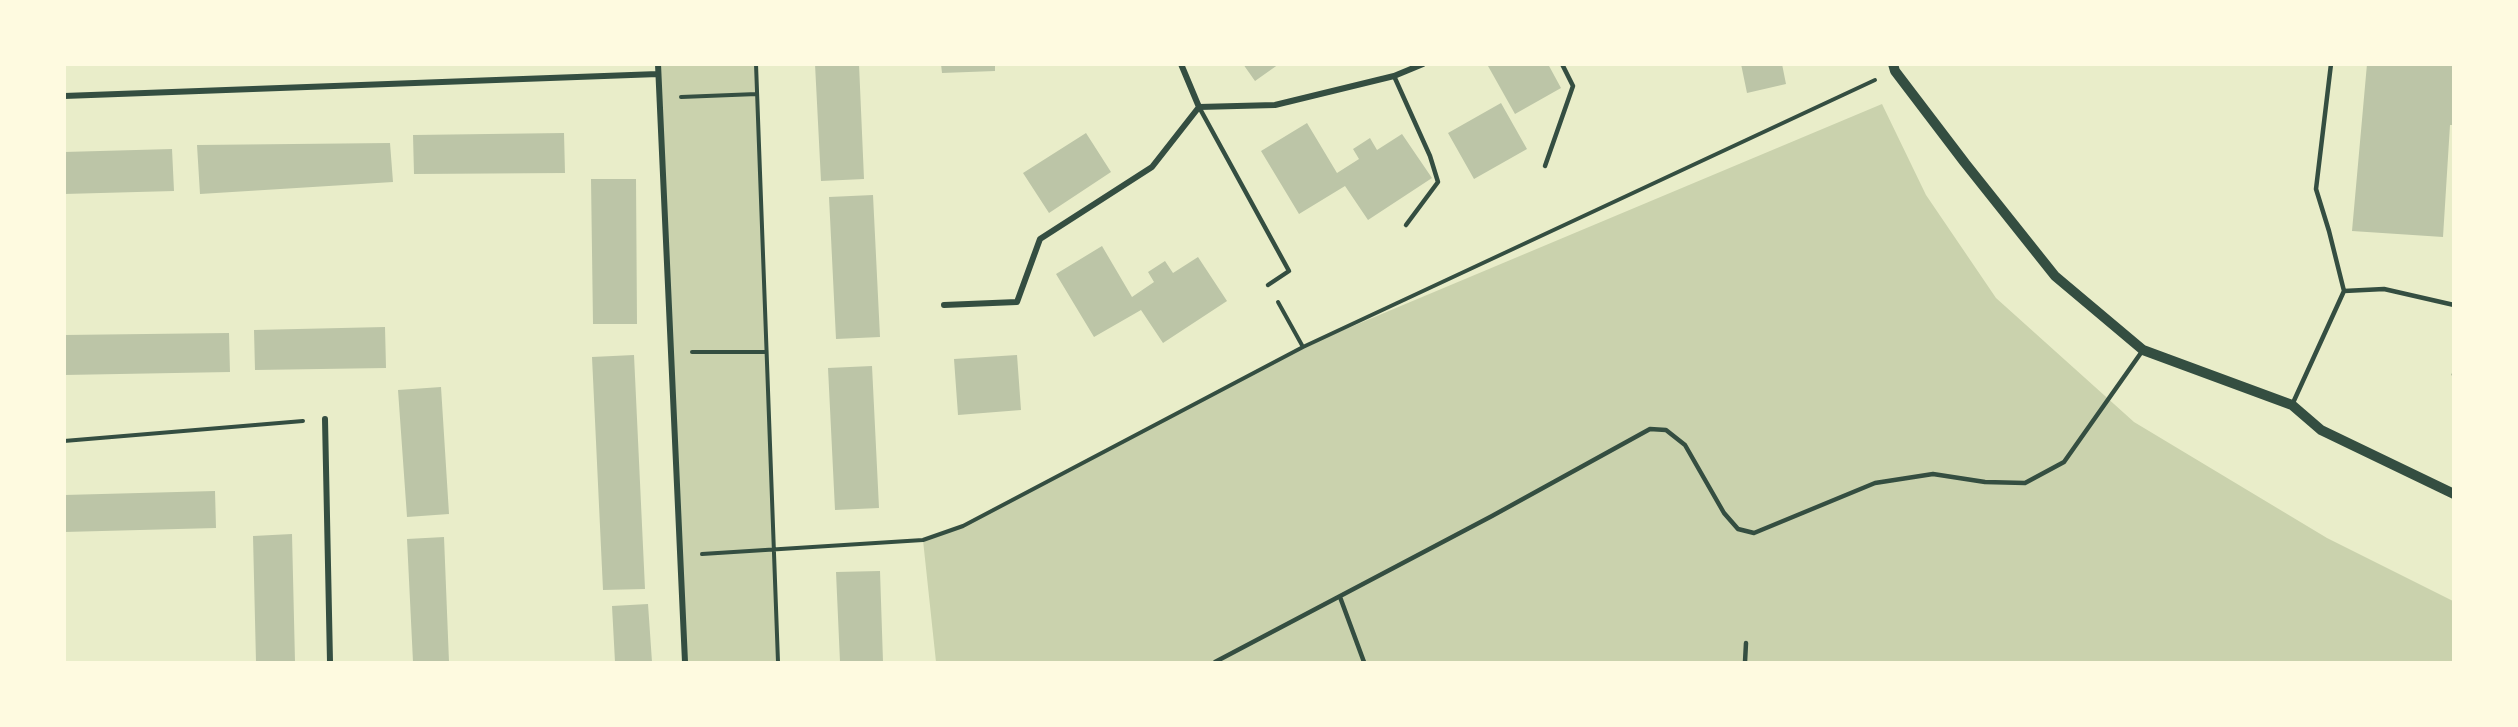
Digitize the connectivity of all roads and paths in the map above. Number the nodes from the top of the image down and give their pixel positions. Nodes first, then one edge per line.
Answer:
1 (658, 64) edge
2 (756, 64) edge
3 (1181, 64) edge
4 (1423, 64) edge
5 (1562, 64) edge
6 (2331, 64) edge
7 (1894, 68) edge
8 (658, 74) junction
9 (1394, 76) junction
10 (757, 94) junction
11 (64, 96) edge
12 (659, 98) junction
13 (1200, 107) junction
14 (1545, 166) dead end
15 (1406, 225) dead end
16 (1268, 285) joint
17 (2344, 291) junction
18 (944, 304) dead end
19 (2454, 305) edge
20 (1303, 347) junction
21 (2143, 350) junction
22 (671, 352) junction
23 (766, 352) junction
24 (2292, 405) junction
25 (325, 419) joint
26 (64, 441) edge
27 (2454, 494) edge
28 (773, 549) junction
29 (680, 556) junction
30 (1340, 597) junction
31 (1746, 643) dead end
32 (330, 663) edge
33 (685, 663) edge
34 (777, 663) edge
35 (1215, 663) edge
36 (1364, 663) edge
37 (1745, 663) edge

1 - 8 street
2 - 10 path
3 - 13 street
4 - 9 street
5 - 14 lane
6 - 17 lane
7 - 20 path
7 - 21 street
8 - 11 street
8 - 12 street
9 - 13 street
9 - 15 lane
10 - 12 path
10 - 23 path
12 - 22 street
13 - 16 lane
13 - 18 street
16 - 20 path
17 - 19 lane
17 - 24 lane
20 - 28 path
21 - 24 street
21 - 30 lane
22 - 23 path
22 - 29 street
23 - 28 path
24 - 27 street
25 - 26 path
25 - 32 street
28 - 29 path
28 - 34 path
29 - 33 street
30 - 35 lane
30 - 36 lane
31 - 37 lane

